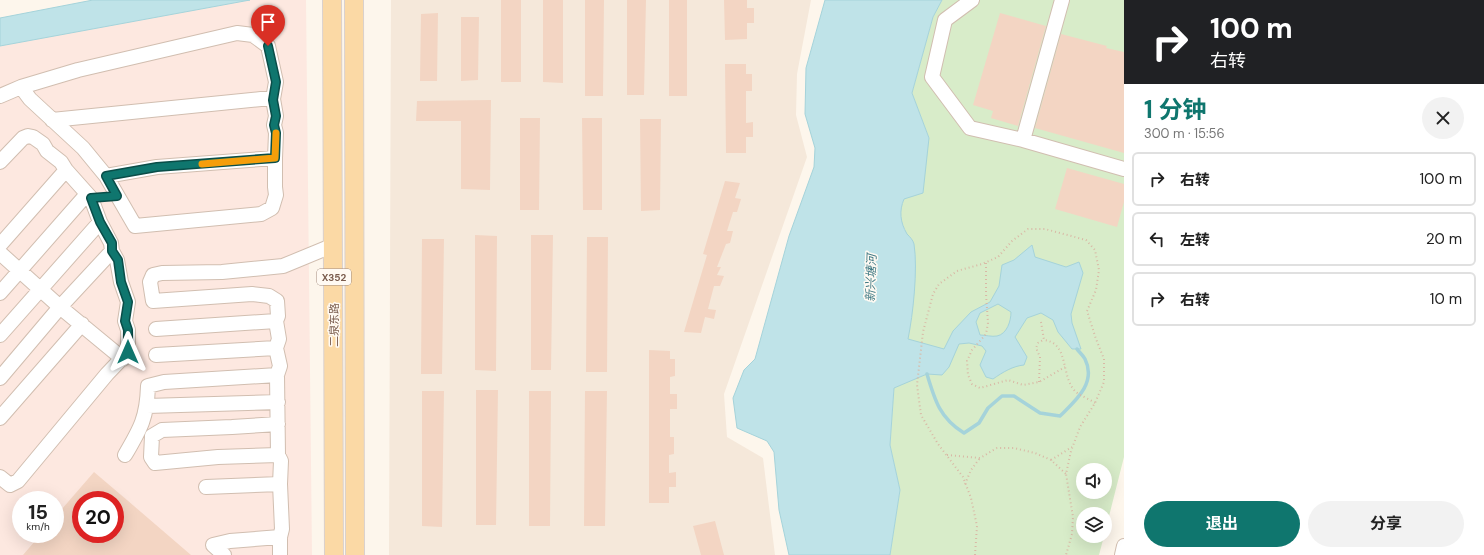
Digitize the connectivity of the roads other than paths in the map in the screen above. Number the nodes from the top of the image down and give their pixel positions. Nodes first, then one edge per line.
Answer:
1 (332, 0) edge
2 (354, 0) edge
3 (972, 0) edge
4 (1062, 0) edge
5 (21, 88) junction
6 (0, 96) edge
7 (273, 100) junction
8 (52, 120) junction
9 (1023, 140) junction
10 (275, 158) junction
11 (0, 162) edge
12 (1124, 169) edge
13 (66, 170) junction
14 (106, 176) junction
15 (89, 196) junction
16 (117, 196) junction
17 (100, 222) junction
18 (334, 245) junction
19 (0, 246) edge
20 (112, 251) junction
21 (0, 253) edge
22 (20, 270) junction
23 (41, 288) junction
24 (0, 293) edge
25 (60, 307) junction
26 (276, 321) junction
27 (82, 324) junction
28 (156, 329) dead end
29 (0, 335) edge
30 (276, 348) junction
31 (156, 355) dead end
32 (123, 359) junction
33 (277, 375) junction
34 (0, 378) edge
35 (278, 402) junction
36 (147, 406) junction
37 (0, 418) edge
38 (278, 424) junction
39 (125, 455) dead end
40 (278, 455) junction
41 (0, 477) edge
42 (280, 484) junction
43 (206, 487) dead end
44 (280, 537) junction
45 (1124, 546) edge
46 (224, 555) edge
47 (280, 555) edge
48 (334, 555) edge
49 (355, 555) edge
50 (1122, 555) edge

1 - 18 main road, 二泉东路 / X352
2 - 49 main road, 二泉东路 / X352
3 - 9 street
4 - 9 street
5 - 6 street
5 - 7 street
5 - 8 street
7 - 8 street
7 - 10 street
8 - 14 street
9 - 12 street
10 - 14 street
10 - 16 street
11 - 13 street
13 - 15 street
13 - 19 street
14 - 16 street
15 - 16 street
15 - 17 street
15 - 22 street
17 - 20 street
17 - 23 street
18 - 26 street
18 - 48 main road, 二泉东路 / X352
20 - 25 street
20 - 32 street
21 - 22 street
22 - 23 street
22 - 24 street
23 - 25 street
23 - 29 street
25 - 27 street
25 - 34 street
26 - 28 street
26 - 30 street
27 - 32 street
27 - 37 street
30 - 31 street
30 - 33 street
32 - 41 street
33 - 35 street
33 - 36 street
35 - 36 street
35 - 38 street
36 - 39 street
38 - 40 street
38 - 40 street
40 - 42 street
42 - 43 street
42 - 44 street
44 - 46 street
44 - 47 street
45 - 50 street

